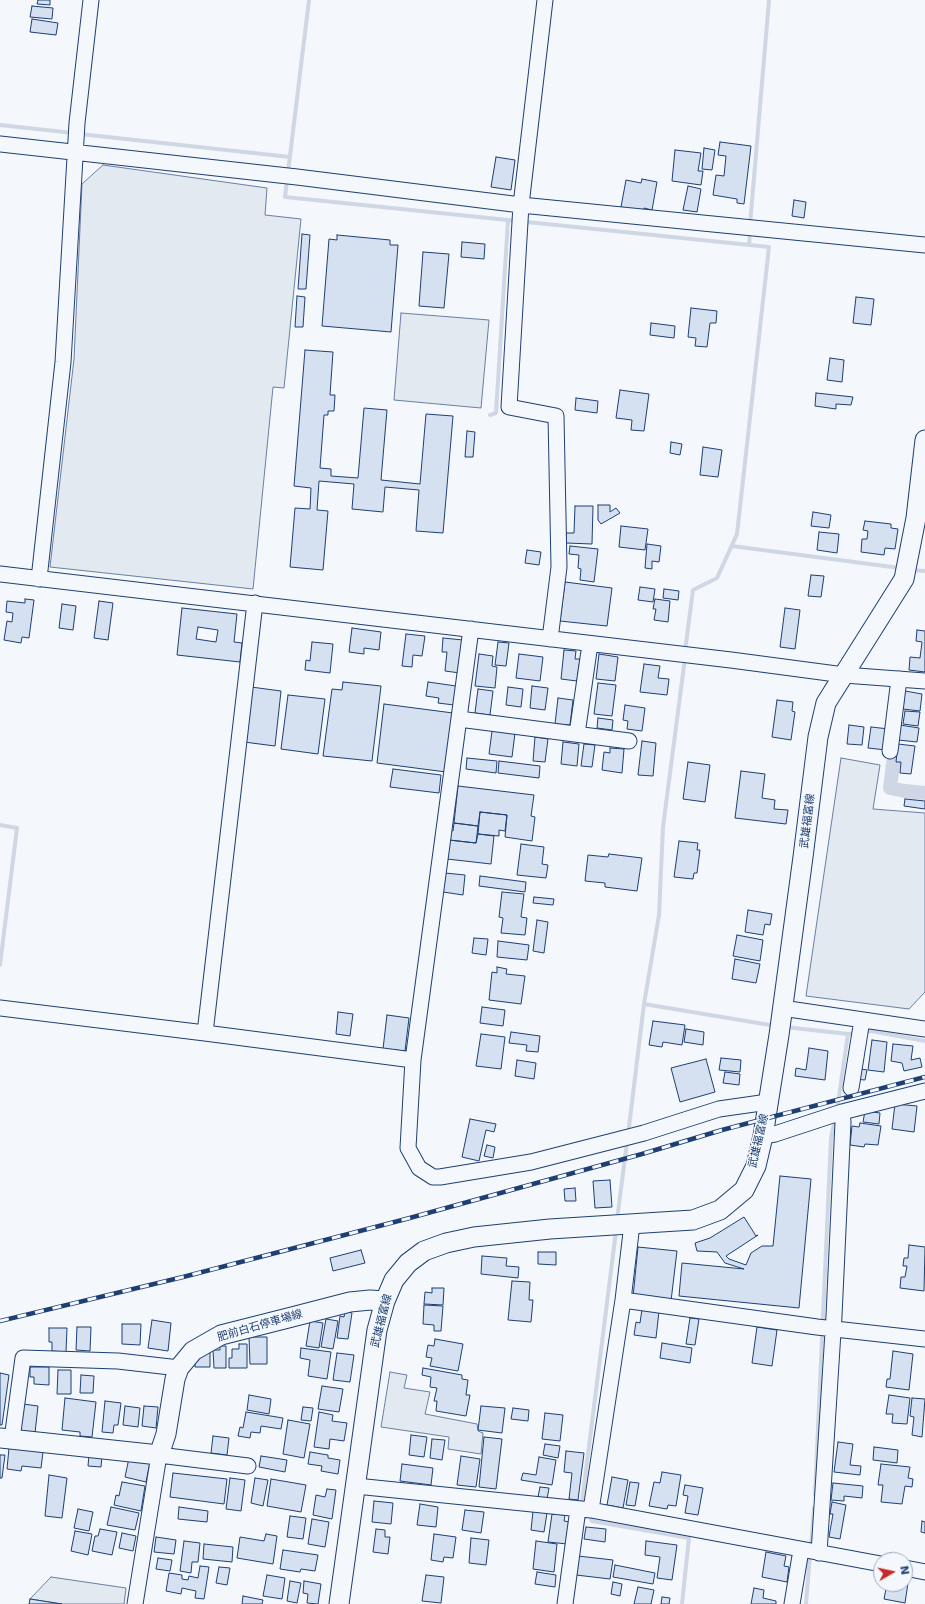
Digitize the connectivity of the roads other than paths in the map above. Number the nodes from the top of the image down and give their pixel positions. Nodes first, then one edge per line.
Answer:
1 (91, 0) edge
2 (545, 0) edge
3 (0, 144) edge
4 (75, 147) junction
5 (520, 216) junction
6 (925, 245) edge
7 (925, 440) edge
8 (0, 574) edge
9 (39, 580) junction
10 (254, 603) junction
11 (471, 629) junction
12 (550, 639) junction
13 (590, 644) junction
14 (844, 675) junction
15 (912, 680) edge
16 (459, 719) junction
17 (577, 734) junction
18 (629, 742) dead end
19 (890, 752) dead end
20 (0, 1008) edge
21 (781, 1021) junction
22 (862, 1023) junction
23 (925, 1028) edge
24 (205, 1033) junction
25 (413, 1060) junction
26 (851, 1088) dead end
27 (925, 1091) edge
28 (768, 1102) junction
29 (836, 1113) junction
30 (762, 1136) junction
31 (623, 1225) junction
32 (623, 1300) junction
33 (385, 1301) junction
34 (829, 1325) junction
35 (925, 1339) edge
36 (179, 1368) junction
37 (6, 1438) edge
38 (159, 1455) junction
39 (248, 1466) dead end
40 (356, 1486) junction
41 (585, 1510) junction
42 (810, 1551) junction
43 (873, 1563) edge
44 (913, 1570) edge
45 (925, 1572) edge
46 (135, 1604) edge
47 (339, 1604) edge
48 (564, 1604) edge
49 (792, 1604) edge

1 - 4 street
2 - 5 street
3 - 4 street
4 - 5 street
4 - 9 street
5 - 6 street
5 - 12 street
7 - 14 main road, 武雄福富線
8 - 9 street
9 - 10 street
10 - 11 street
10 - 24 street
11 - 12 street
11 - 16 street
12 - 13 street
13 - 14 street
13 - 17 street
14 - 15 street
14 - 21 main road, 武雄福富線
15 - 19 street
16 - 17 street
16 - 25 street
17 - 18 street
20 - 24 street
21 - 22 street
21 - 28 main road, 武雄福富線
22 - 23 street
22 - 26 street
24 - 25 street
25 - 28 street
27 - 29 street
28 - 30 main road, 武雄福富線
29 - 30 street
29 - 34 street
30 - 31 main road, 武雄福富線
31 - 32 street
31 - 33 main road, 武雄福富線
32 - 34 street
32 - 41 street
33 - 36 main road, 肥前白石停車場線
33 - 40 main road, 武雄福富線
34 - 35 street
34 - 42 street
36 - 37 street
36 - 38 main road, 肥前白石停車場線
37 - 38 main road
38 - 39 street
38 - 46 street
40 - 41 street
40 - 47 main road, 武雄福富線
41 - 42 street
41 - 48 street
42 - 43 street
42 - 49 street
44 - 45 street

